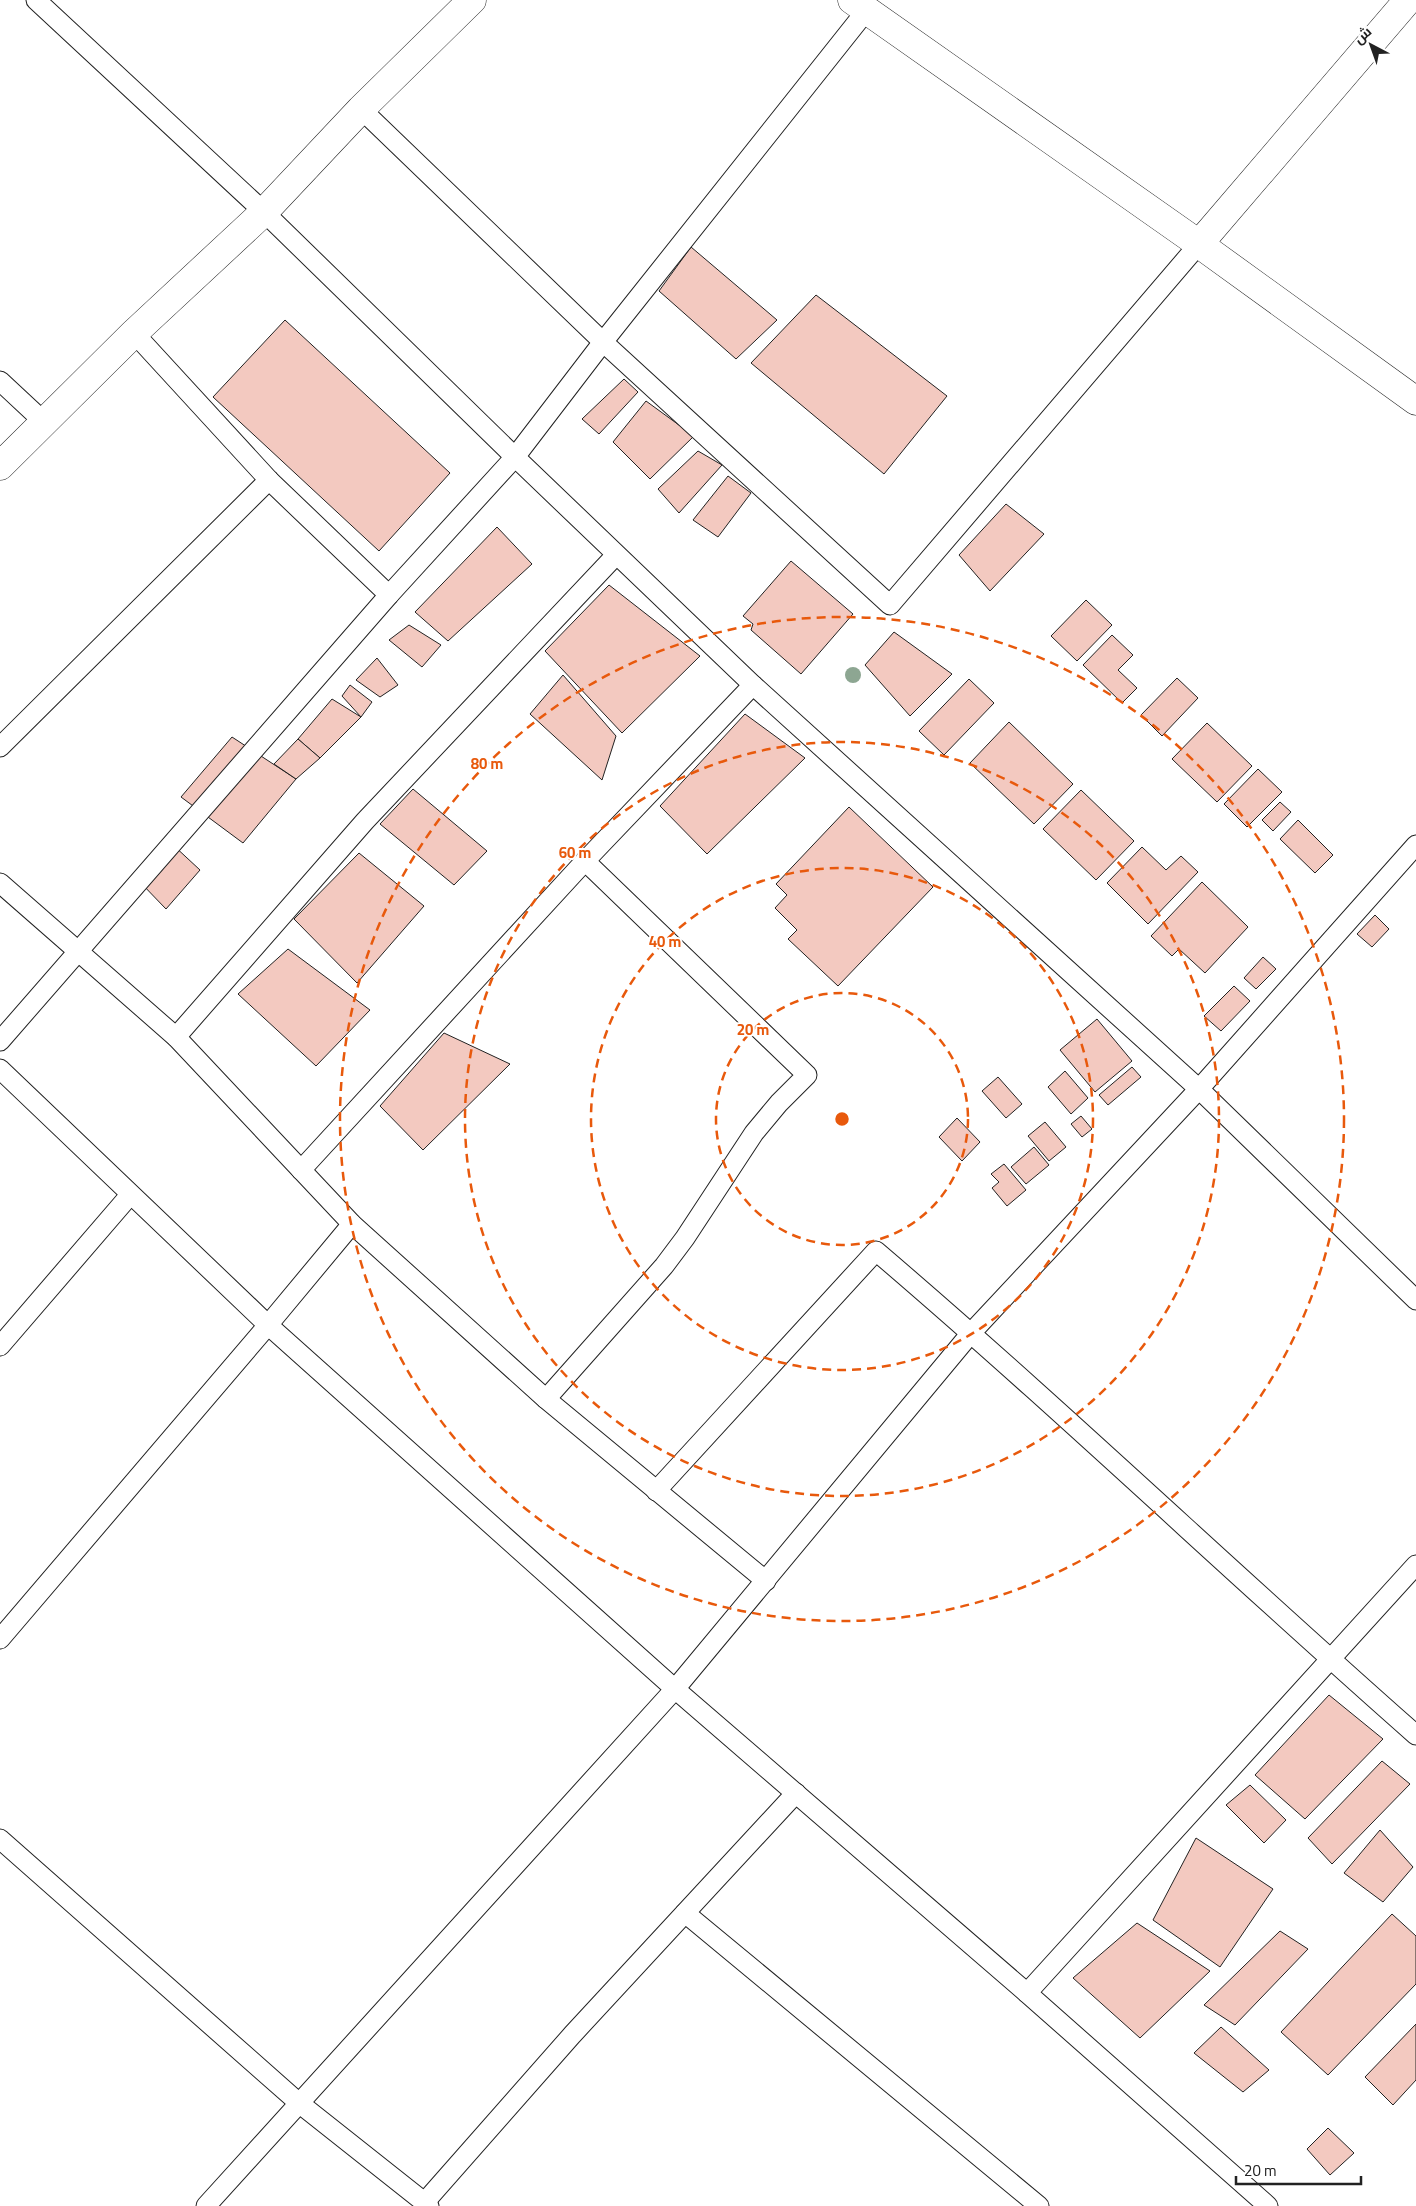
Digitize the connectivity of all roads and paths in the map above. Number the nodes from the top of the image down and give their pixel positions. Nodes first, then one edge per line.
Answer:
1 (36, 0) edge
2 (472, 0) edge
3 (859, 5) edge
4 (1402, 8) edge
5 (361, 109) junction
6 (264, 212) junction
7 (1199, 244) junction
8 (134, 333) junction
9 (603, 342) junction
10 (0, 381) edge
11 (1416, 401) edge
12 (44, 422) junction
13 (515, 458) junction
14 (0, 466) edge
15 (269, 480) junction
16 (616, 555) junction
17 (389, 595) junction
18 (753, 685) junction
19 (0, 747) edge
20 (1416, 845) edge
21 (585, 861) junction
22 (0, 883) edge
23 (79, 951) junction
24 (176, 1037) junction
25 (0, 1041) edge
26 (0, 1069) edge
27 (1199, 1089) junction
28 (301, 1170) junction
29 (130, 1195) junction
30 (352, 1224) junction
31 (1416, 1300) edge
32 (268, 1325) junction
33 (971, 1333) junction
34 (0, 1346) edge
35 (546, 1399) junction
36 (656, 1491) junction
37 (1416, 1565) edge
38 (766, 1581) junction
39 (0, 1639) edge
40 (1330, 1659) junction
41 (675, 1689) junction
42 (1416, 1734) edge
43 (796, 1793) junction
44 (0, 1840) edge
45 (686, 1913) junction
46 (1027, 1992) junction
47 (299, 2104) junction
48 (426, 2204) edge
49 (206, 2206) edge
50 (1039, 2206) edge
51 (1268, 2206) edge

1 - 6 lane
2 - 5 street
3 - 7 street
3 - 9 lane
4 - 7 street
5 - 6 street
5 - 9 lane
6 - 8 street
6 - 13 lane
7 - 9 lane
7 - 11 street
8 - 12 street
8 - 15 lane
9 - 13 lane
10 - 12 lane
12 - 14 street
13 - 16 lane
13 - 17 lane
15 - 17 lane
15 - 19 lane
16 - 18 lane
16 - 24 lane
17 - 23 lane
18 - 21 lane
18 - 27 lane
20 - 27 lane
21 - 28 lane
21 - 35 lane
22 - 23 lane
23 - 24 lane
23 - 25 lane
24 - 28 lane
26 - 29 lane
27 - 31 lane
27 - 33 lane
28 - 30 lane
29 - 32 lane
29 - 34 lane
30 - 32 lane
30 - 35 lane
32 - 39 lane
32 - 41 lane
33 - 36 lane
33 - 38 lane
33 - 40 lane
35 - 36 lane
36 - 38 lane
37 - 40 lane
38 - 41 lane
40 - 42 lane
40 - 46 lane
41 - 43 lane
41 - 47 lane
43 - 45 lane
43 - 46 lane
44 - 47 lane
45 - 48 lane
45 - 50 lane
46 - 51 lane
47 - 48 lane
47 - 49 lane

